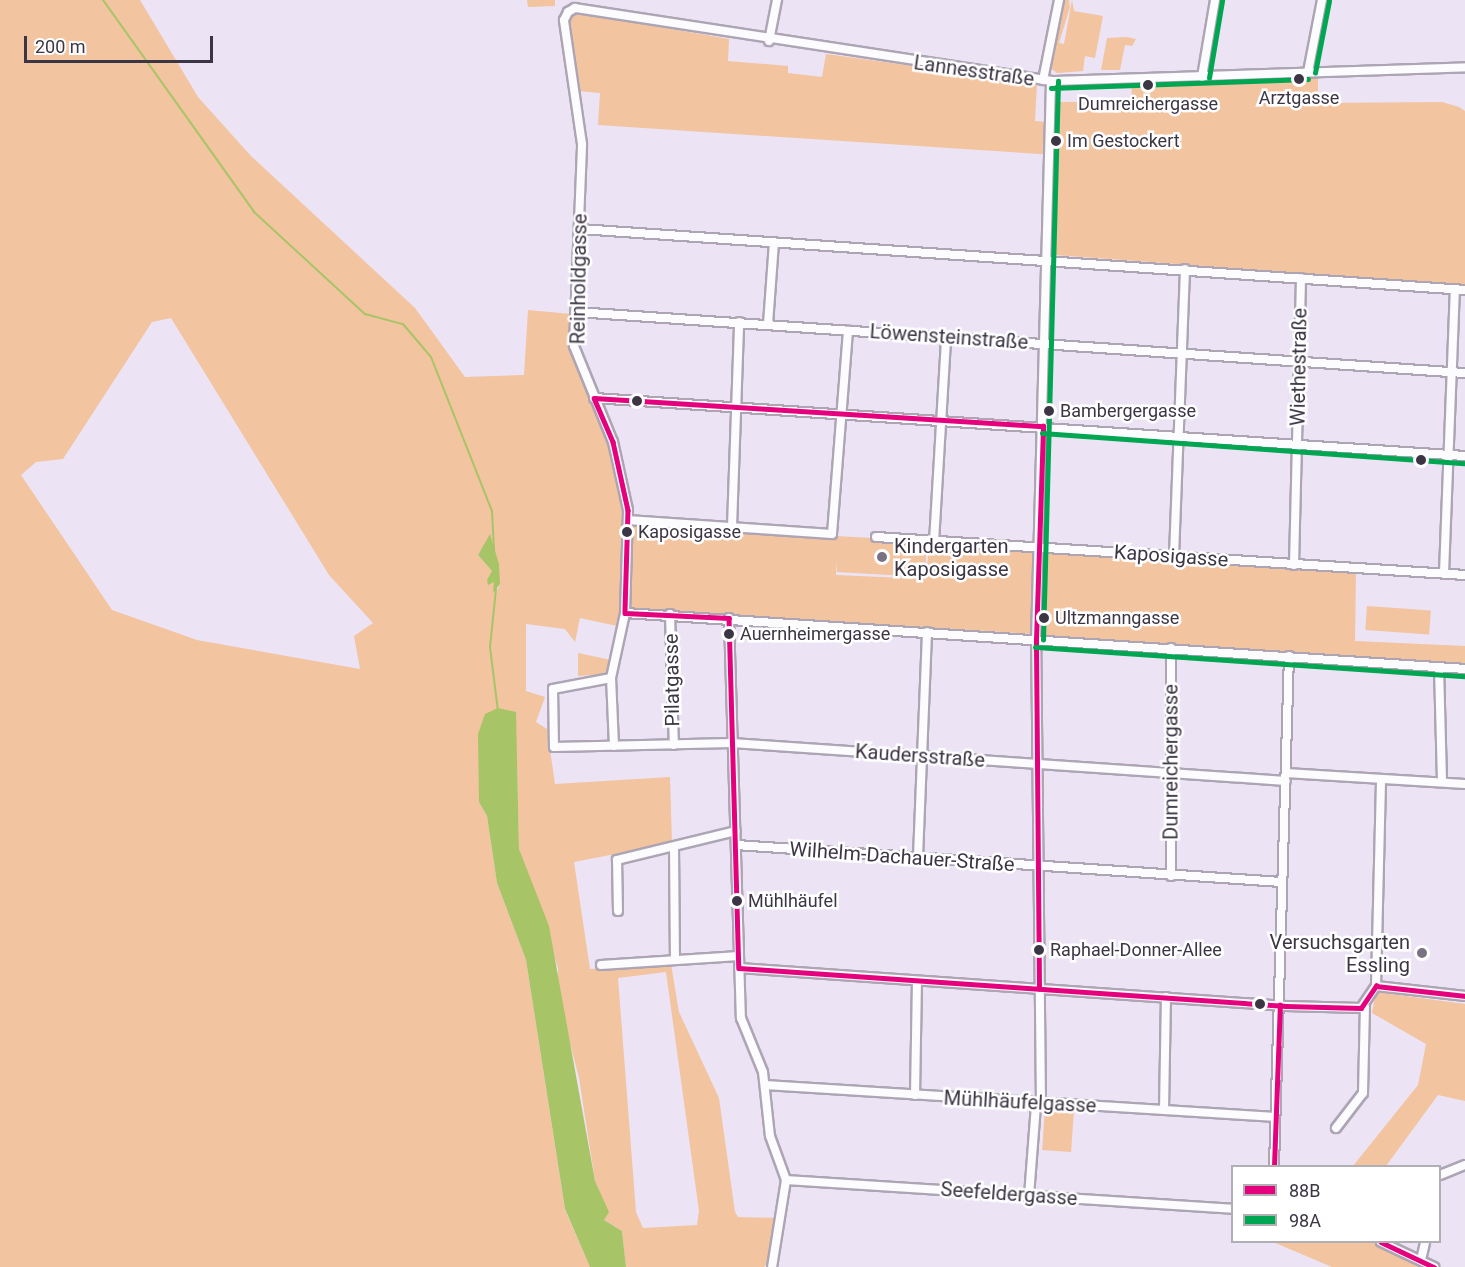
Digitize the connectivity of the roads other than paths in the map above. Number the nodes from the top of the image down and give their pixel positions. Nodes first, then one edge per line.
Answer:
1 (777, 0) edge
2 (1059, 0) edge
3 (1215, 0) edge
4 (1322, 0) edge
5 (564, 20) joint
6 (769, 41) junction
7 (1465, 66) edge
8 (1308, 72) junction
9 (1202, 77) junction
10 (1047, 81) junction
11 (580, 229) junction
12 (774, 242) junction
13 (1047, 260) junction
14 (1185, 269) junction
15 (1301, 278) junction
16 (1455, 289) junction
17 (1465, 290) edge
18 (576, 312) junction
19 (740, 322) junction
20 (768, 324) junction
21 (848, 331) junction
22 (946, 338) junction
23 (1045, 343) junction
24 (1183, 353) junction
25 (1299, 361) junction
26 (1452, 372) junction
27 (1465, 373) edge
28 (594, 398) junction
29 (737, 405) junction
30 (841, 412) junction
31 (941, 419) junction
32 (1043, 426) junction
33 (1177, 435) junction
34 (1297, 444) junction
35 (1449, 455) junction
36 (1465, 456) edge
37 (628, 520) junction
38 (732, 527) junction
39 (876, 537) dead end
40 (934, 542) junction
41 (1039, 548) junction
42 (1174, 556) junction
43 (1294, 565) junction
44 (1444, 573) junction
45 (1465, 575) edge
46 (625, 613) junction
47 (670, 614) junction
48 (729, 618) junction
49 (927, 632) junction
50 (1036, 640) junction
51 (1171, 648) junction
52 (1289, 656) junction
53 (1439, 667) junction
54 (1465, 669) edge
55 (611, 678) junction
56 (732, 743) junction
57 (674, 745) junction
58 (614, 746) junction
59 (921, 755) junction
60 (1038, 764) junction
61 (1171, 773) junction
62 (1286, 777) junction
63 (1381, 779) junction
64 (1442, 782) junction
65 (1465, 784) edge
66 (736, 831) junction
67 (736, 845) junction
68 (674, 847) junction
69 (918, 858) junction
70 (1038, 867) junction
71 (1171, 876) junction
72 (1282, 882) junction
73 (618, 911) dead end
74 (739, 956) junction
75 (675, 959) junction
76 (601, 965) dead end
77 (739, 968) junction
78 (917, 981) junction
79 (1376, 986) junction
80 (1039, 989) junction
81 (1465, 996) edge
82 (1166, 997) junction
83 (1280, 1005) junction
84 (1365, 1007) junction
85 (765, 1085) junction
86 (915, 1095) junction
87 (1038, 1104) junction
88 (1164, 1110) junction
89 (1275, 1117) junction
90 (1336, 1128) dead end
91 (1274, 1165) edge
92 (1465, 1165) edge
93 (1441, 1175) edge
94 (786, 1180) junction
95 (1029, 1196) junction
96 (1231, 1209) edge
97 (1383, 1243) edge
98 (1425, 1243) edge
99 (1421, 1260) junction
100 (772, 1267) edge
101 (1434, 1267) edge

1 - 6 street
2 - 10 street
3 - 9 street
4 - 8 street
5 - 6 street, Lannesstraße
5 - 11 street, Reinholdgasse
6 - 10 street, Lannesstraße
7 - 8 street, Lannesstraße
8 - 9 street, Lannesstraße
9 - 10 street, Lannesstraße
10 - 13 street
11 - 12 street
11 - 18 street, Reinholdgasse
12 - 13 street
12 - 20 street
13 - 14 street
13 - 23 street
14 - 15 street
14 - 24 street
15 - 16 street
15 - 25 street, Wiethestraße
16 - 17 street
16 - 26 street
18 - 19 street, Löwensteinstraße
18 - 28 street, Reinholdgasse
19 - 20 street, Löwensteinstraße
19 - 29 street
20 - 21 street, Löwensteinstraße
21 - 22 street, Löwensteinstraße
21 - 30 street
22 - 23 street, Löwensteinstraße
22 - 31 street
23 - 24 street, Löwensteinstraße
23 - 32 street
24 - 25 street, Löwensteinstraße
24 - 33 street
25 - 26 street, Löwensteinstraße
25 - 34 street, Wiethestraße
26 - 27 street, Löwensteinstraße
26 - 35 street
28 - 29 street
28 - 37 street, Reinholdgasse
29 - 30 street
29 - 38 street
30 - 31 street
30 - 38 street
31 - 32 street
31 - 40 street
32 - 33 street
32 - 41 street
33 - 34 street
33 - 42 street
34 - 35 street
34 - 43 street, Wiethestraße
35 - 36 street
35 - 44 street
37 - 38 street
37 - 46 street, Reinholdgasse
39 - 40 street, Kaposigasse
40 - 41 street, Kaposigasse
41 - 42 street, Kaposigasse
41 - 50 street
42 - 43 street, Kaposigasse
43 - 44 street, Kaposigasse
44 - 45 street, Kaposigasse
46 - 47 street
46 - 55 street, Reinholdgasse
47 - 48 street
47 - 57 street, Pilatgasse
48 - 49 street
48 - 56 street
49 - 50 street
49 - 59 street
50 - 51 street
50 - 60 street
51 - 52 street
51 - 61 street, Dumreichergasse
52 - 53 street
52 - 62 street
53 - 54 street
53 - 64 street
55 - 58 street, Reinholdgasse
55 - 58 street, Kaudersstraße
56 - 57 street, Kaudersstraße
56 - 59 street, Kaudersstraße
56 - 66 street
57 - 58 street, Kaudersstraße
59 - 60 street, Kaudersstraße
59 - 69 street
60 - 61 street, Kaudersstraße
60 - 70 street
61 - 62 street, Kaudersstraße
61 - 71 street, Dumreichergasse
62 - 63 street, Kaudersstraße
62 - 72 street
63 - 64 street, Kaudersstraße
63 - 79 street
64 - 65 street, Kaudersstraße
66 - 67 street
66 - 68 street
67 - 69 street, Wilhelm-Dachauer-Straße
67 - 74 street
68 - 73 street
68 - 75 street
69 - 70 street, Wilhelm-Dachauer-Straße
70 - 71 street, Wilhelm-Dachauer-Straße
70 - 80 street
71 - 72 street, Wilhelm-Dachauer-Straße
72 - 83 street
74 - 75 street
74 - 77 street
75 - 76 street
77 - 78 street
77 - 85 street
78 - 80 street
78 - 86 street
79 - 81 street
79 - 84 street
80 - 82 street
80 - 87 street
82 - 83 street
82 - 88 street
83 - 84 street
83 - 89 street
84 - 90 street
85 - 86 street, Mühlhäufelgasse
85 - 94 street
86 - 87 street, Mühlhäufelgasse
87 - 88 street, Mühlhäufelgasse
87 - 95 street
88 - 89 street, Mühlhäufelgasse
89 - 91 street
92 - 93 street
94 - 95 street, Seefeldergasse
94 - 100 street
95 - 96 street, Seefeldergasse
97 - 99 street
98 - 99 street
99 - 101 street

